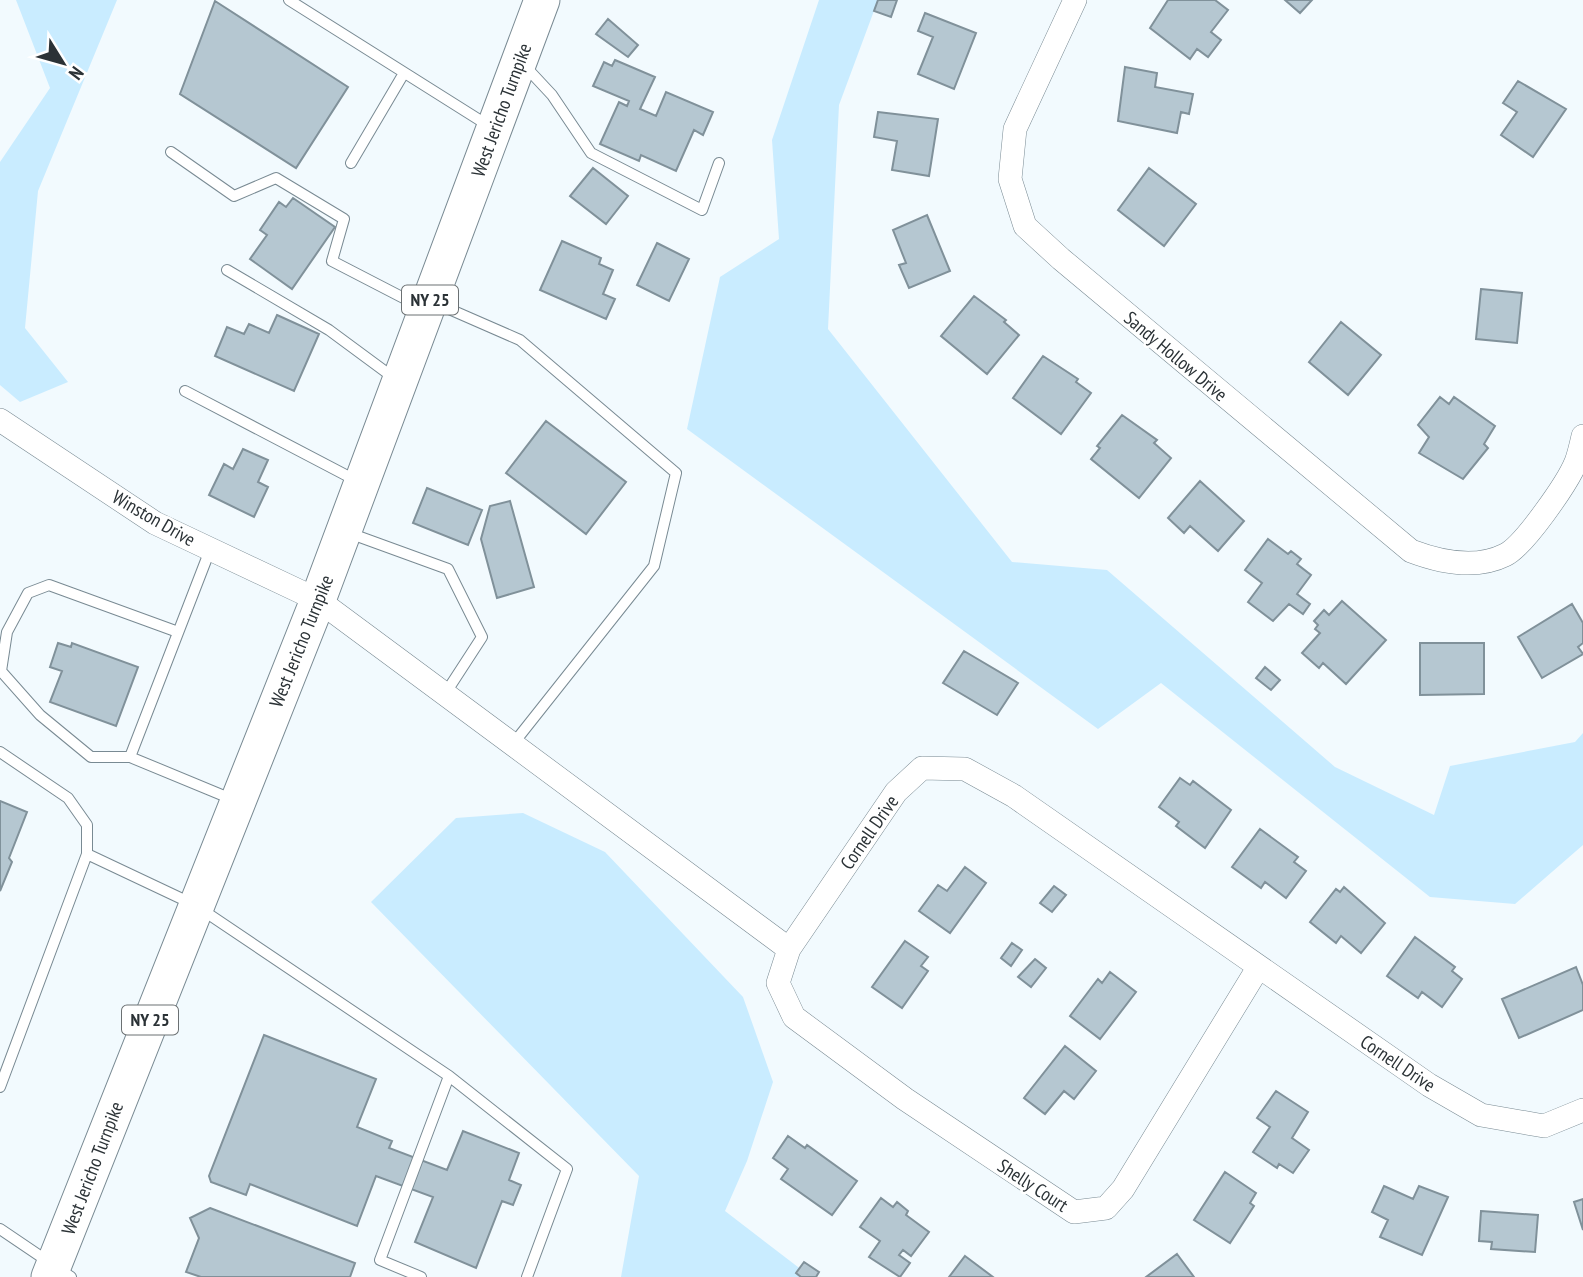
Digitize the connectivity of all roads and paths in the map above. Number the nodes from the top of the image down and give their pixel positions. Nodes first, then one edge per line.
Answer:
1 (289, 0) edge
2 (542, 0) edge
3 (1075, 0) edge
4 (519, 61) junction
5 (404, 73) junction
6 (494, 130) junction
7 (171, 152) dead end
8 (351, 163) dead end
9 (719, 163) dead end
10 (227, 270) dead end
11 (428, 305) junction
12 (400, 381) junction
13 (185, 391) dead end
14 (0, 419) edge
15 (1583, 436) edge
16 (361, 484) junction
17 (344, 530) junction
18 (210, 550) junction
19 (318, 600) junction
20 (178, 632) junction
21 (445, 694) junction
22 (513, 744) junction
23 (0, 752) edge
24 (130, 757) junction
25 (236, 801) junction
26 (87, 854) junction
27 (195, 905) junction
28 (789, 949) junction
29 (1258, 968) junction
30 (449, 1076) junction
31 (0, 1087) edge
32 (1583, 1110) edge
33 (0, 1229) edge
34 (57, 1274) edge
35 (421, 1277) edge
36 (527, 1277) edge

1 - 5 lane
2 - 4 main road, West Jericho Turnpike / NY 25
3 - 15 street, Sandy Hollow Drive
4 - 6 main road, West Jericho Turnpike / NY 25
4 - 9 lane
5 - 6 lane
5 - 8 lane
6 - 11 main road, West Jericho Turnpike / NY 25
7 - 11 lane
10 - 12 lane
11 - 12 main road, West Jericho Turnpike / NY 25
11 - 22 lane
12 - 16 main road, West Jericho Turnpike / NY 25
13 - 16 lane
14 - 18 street, Winston Drive
16 - 17 main road, West Jericho Turnpike / NY 25
17 - 19 main road, West Jericho Turnpike / NY 25
17 - 21 lane
18 - 19 street, Winston Drive
18 - 20 lane
19 - 21 street
19 - 25 main road, West Jericho Turnpike / NY 25
20 - 24 lane
20 - 24 lane
21 - 22 street
22 - 28 street
23 - 26 lane
24 - 25 lane
25 - 27 main road, West Jericho Turnpike / NY 25
26 - 27 lane
26 - 31 lane
27 - 30 lane
27 - 34 main road, West Jericho Turnpike / NY 25
28 - 29 street, Cornell Drive
28 - 29 street, Shelly Court
29 - 32 street, Cornell Drive
30 - 35 lane
30 - 36 lane
33 - 34 lane

